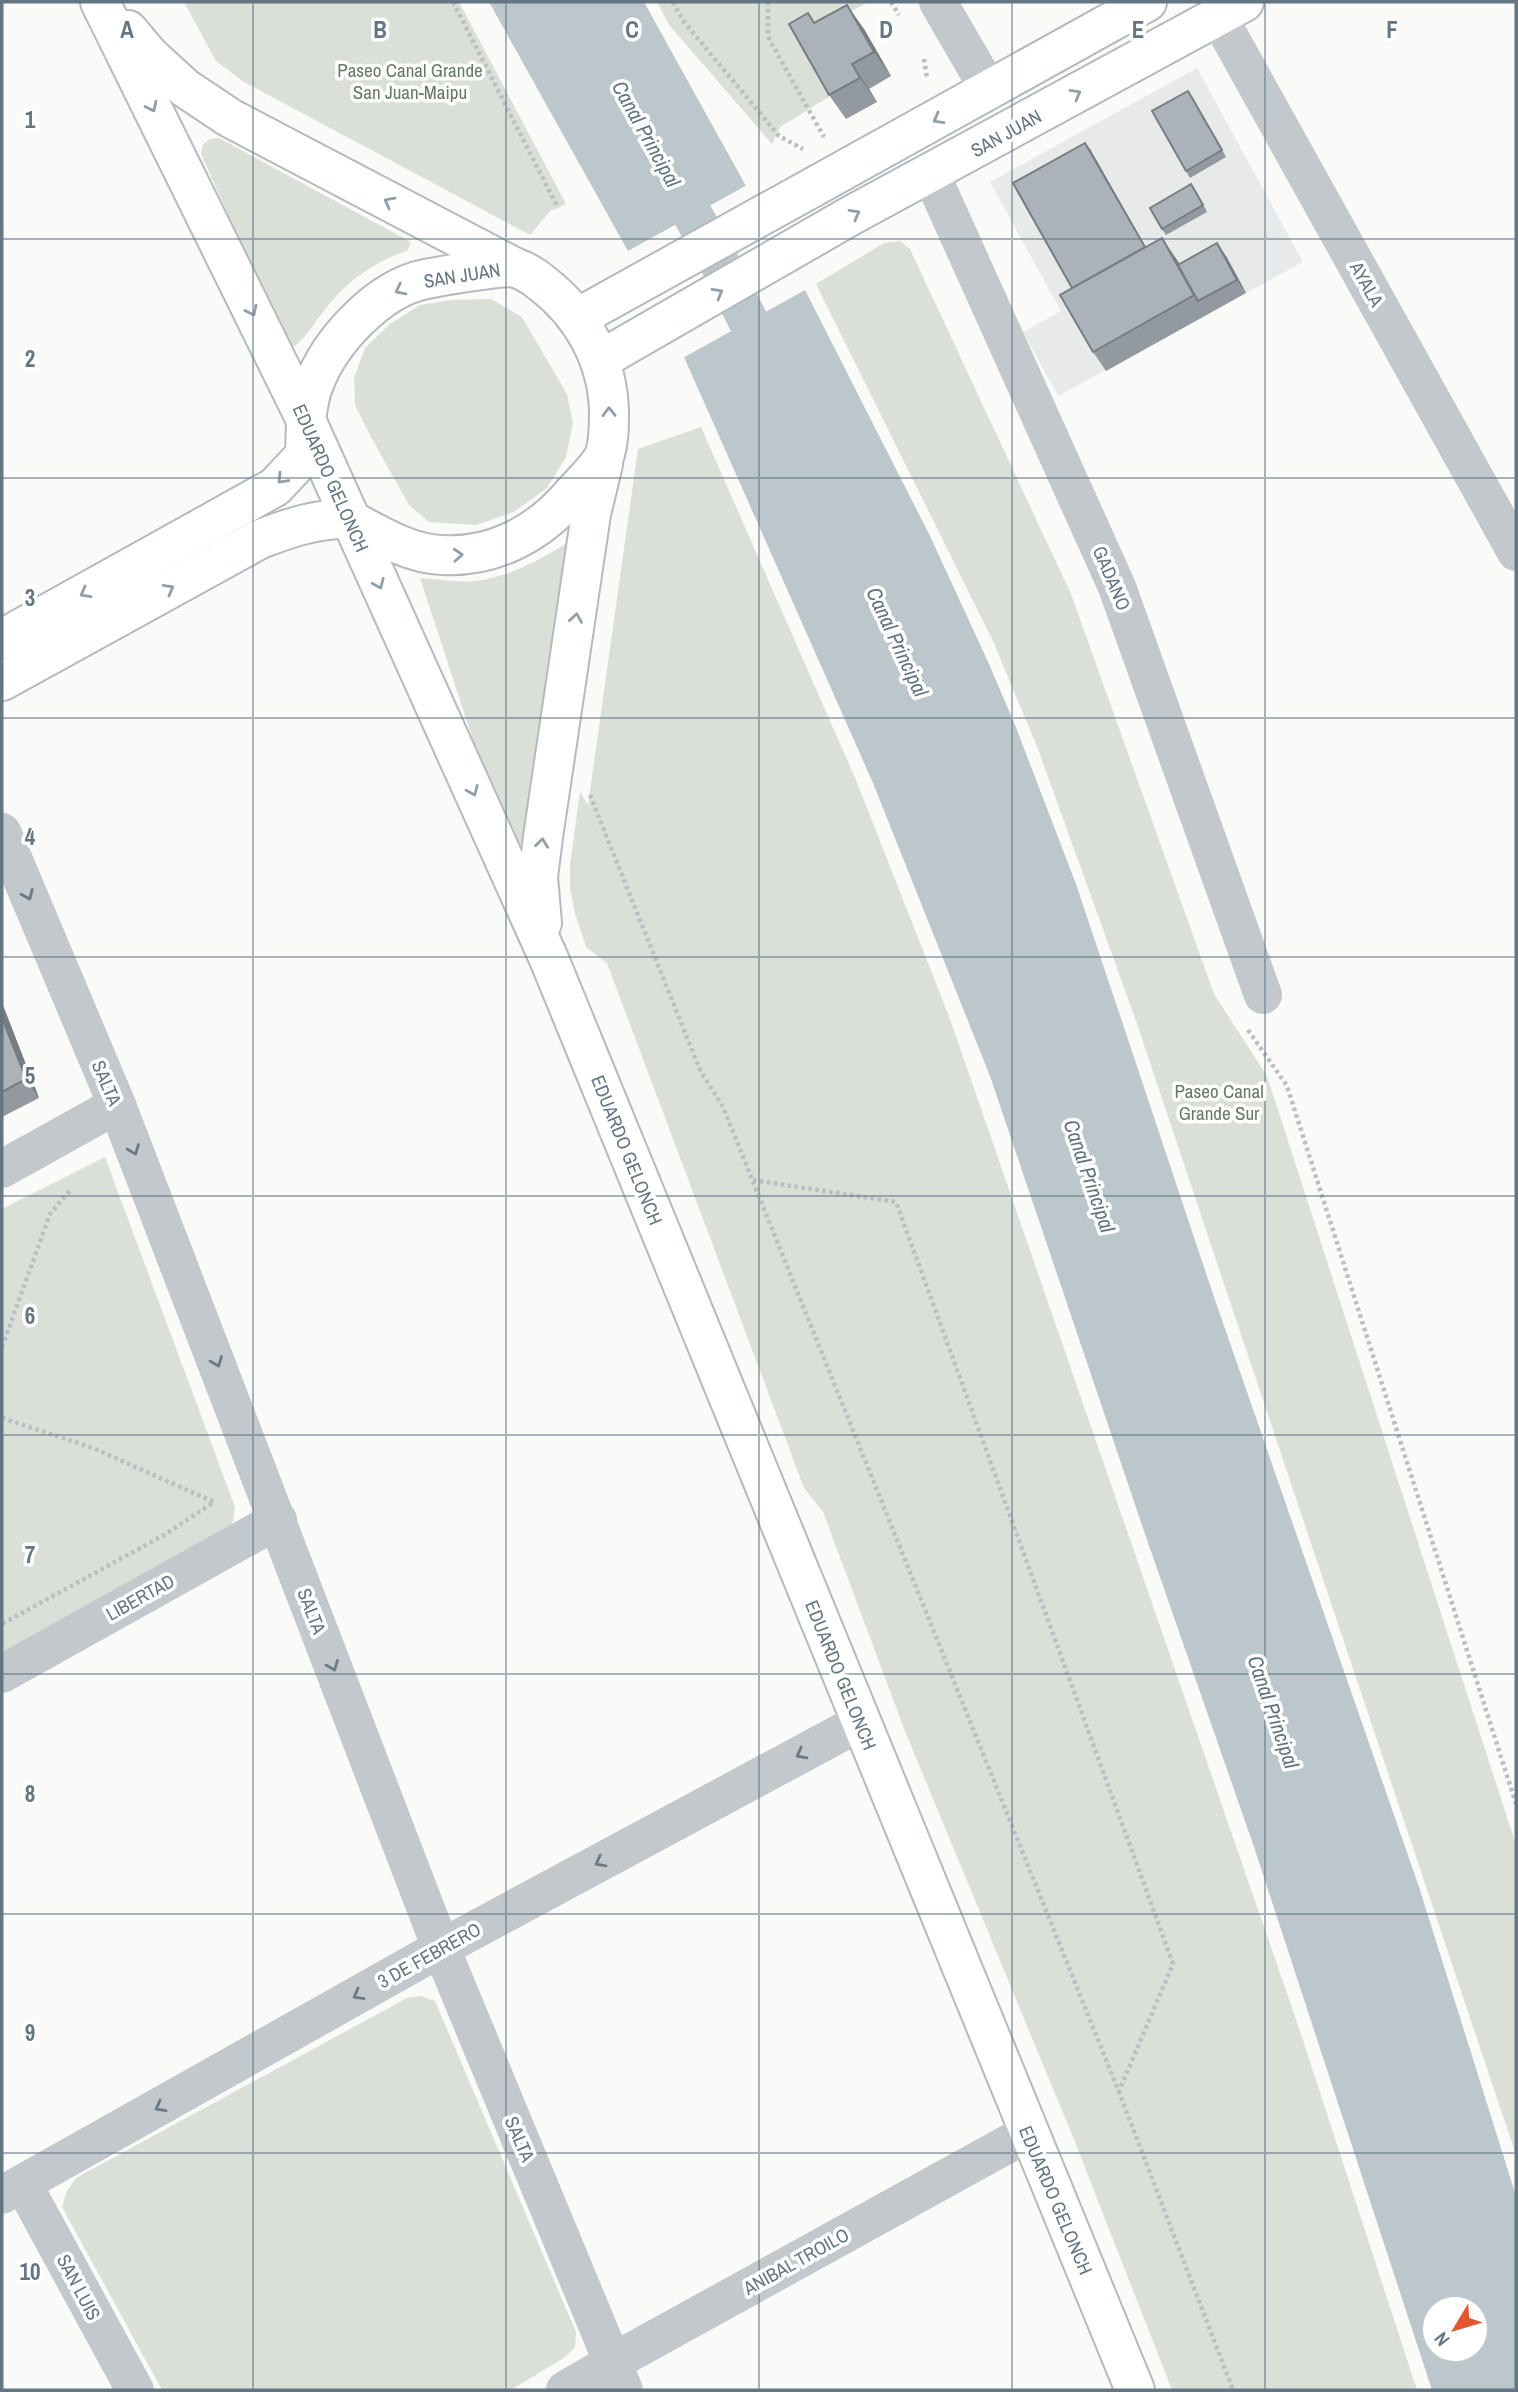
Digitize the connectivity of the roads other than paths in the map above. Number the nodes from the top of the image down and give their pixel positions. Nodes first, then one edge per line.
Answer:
1 (102, 2) edge
2 (938, 2) edge
3 (1147, 2) edge
4 (1231, 9) edge
5 (989, 90) junction
6 (931, 174) junction
7 (514, 267) junction
8 (577, 318) junction
9 (600, 360) junction
10 (306, 420) junction
11 (604, 456) junction
12 (349, 519) junction
13 (1516, 552) edge
14 (2, 639) edge
15 (2, 681) edge
16 (2, 832) edge
17 (549, 959) junction
18 (1253, 1009) road end
19 (117, 1105) junction
20 (2, 1169) edge
21 (278, 1520) junction
22 (2, 1674) edge
23 (861, 1722) junction
24 (440, 1948) junction
25 (1028, 2133) junction
26 (12, 2190) edge
27 (618, 2376) edge
28 (135, 2390) edge
29 (565, 2390) edge
30 (1135, 2390) edge

7 -> 1 main road, EDUARDO GELONCH
1 -> 10 main road, EDUARDO GELONCH
2 - 5 street
3 - 5 main road
6 -> 4 main road, SAN JUAN
4 - 13 street, AYALA
5 -> 8 main road
9 -> 6 main road, SAN JUAN
6 - 18 street, GADANO
7 - 8 main road, SAN JUAN
7 -> 10 main road, SAN JUAN
8 - 9 main road, SAN JUAN
11 -> 9 main road, SAN JUAN
10 - 12 main road, EDUARDO GELONCH
10 -> 14 main road, SAN JUAN
12 -> 11 main road
17 -> 11 main road, EDUARDO GELONCH
15 -> 12 main road
12 -> 17 main road, EDUARDO GELONCH
16 -> 19 street, SALTA
17 - 23 main road, EDUARDO GELONCH
19 - 20 street
19 -> 21 street, SALTA
21 - 22 street, LIBERTAD
21 -> 24 street, SALTA
23 -> 24 street, 3 DE FEBRERO
23 - 25 main road, EDUARDO GELONCH
24 -> 26 street, 3 DE FEBRERO
24 - 27 street, SALTA
25 - 27 street, ANIBAL TROILO
25 - 30 main road, EDUARDO GELONCH
26 - 28 street, SAN LUIS
27 - 29 street, ANIBAL TROILO

